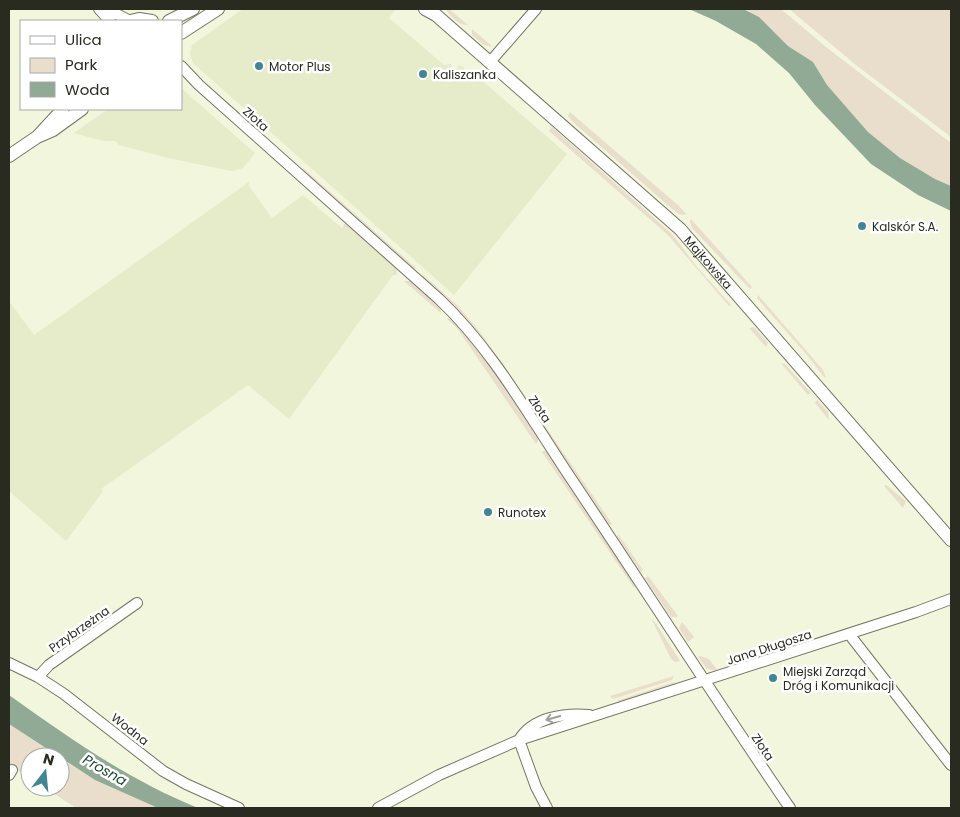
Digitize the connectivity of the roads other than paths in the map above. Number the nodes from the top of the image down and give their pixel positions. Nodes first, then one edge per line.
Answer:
1 (98, 9) edge
2 (107, 9) edge
3 (193, 9) edge
4 (218, 9) edge
5 (536, 9) edge
6 (431, 11) edge
7 (109, 20) edge
8 (128, 20) edge
9 (171, 20) edge
10 (182, 32) edge
11 (490, 62) junction
12 (182, 67) edge
13 (182, 75) edge
14 (199, 85) junction
15 (62, 110) edge
16 (81, 110) edge
17 (38, 137) junction
18 (9, 156) edge
19 (951, 540) edge
20 (951, 599) edge
21 (136, 603) dead end
22 (848, 634) junction
23 (9, 663) edge
24 (38, 678) junction
25 (704, 681) junction
26 (520, 740) junction
27 (951, 765) edge
28 (239, 808) edge
29 (378, 808) edge
30 (547, 808) edge
31 (790, 808) edge

1 - 7 street
2 - 8 street
3 - 9 main road
4 - 10 main road
5 - 11 street
6 - 11 main road, Majkowska
11 - 19 main road, Majkowska
12 - 14 street, Złota
13 - 14 street, Złota
14 - 25 street, Złota
15 - 17 main road
16 - 17 main road
17 - 18 main road
20 - 22 street, Jana Długosza
21 - 24 street, Przybrzeżna
22 - 25 street, Jana Długosza
22 - 27 street
23 - 24 street, Wodna
24 - 28 street, Wodna
25 - 26 street, Jana Długosza
25 - 31 street, Złota
26 - 29 street, Jana Długosza
26 - 30 street

